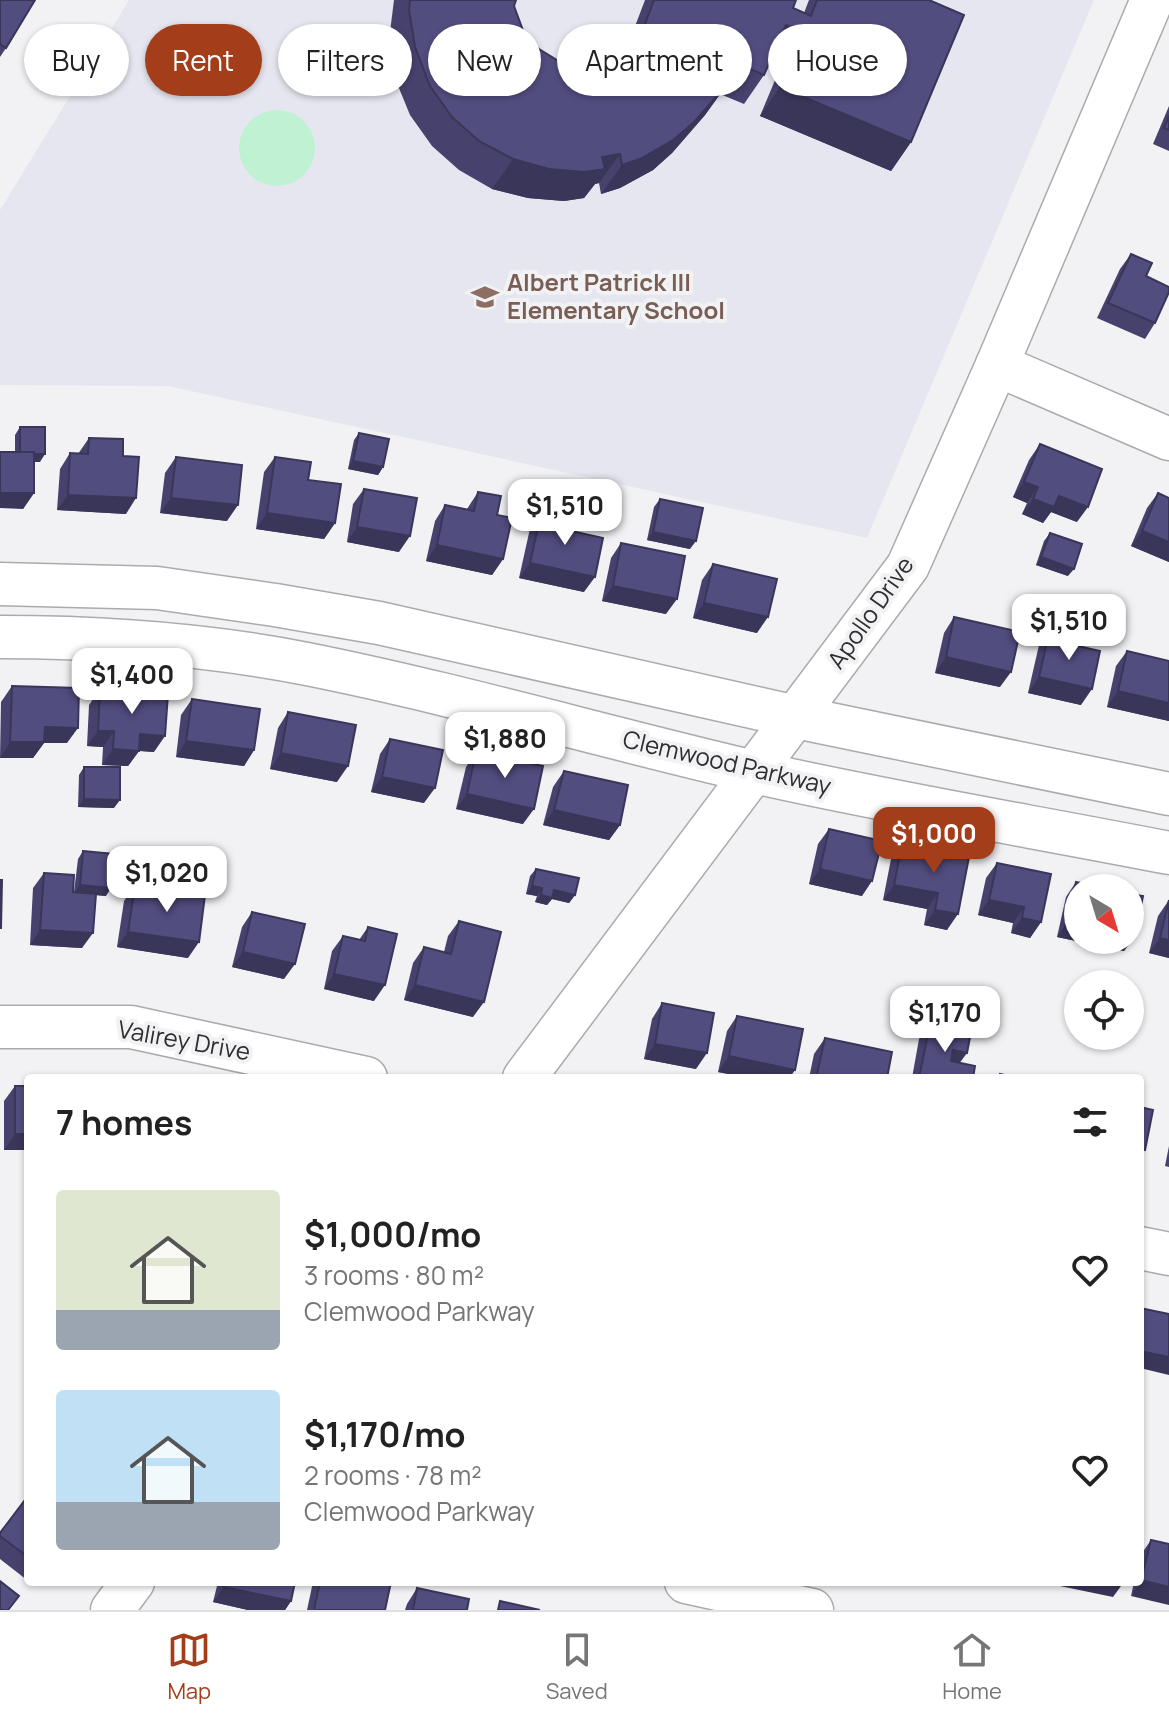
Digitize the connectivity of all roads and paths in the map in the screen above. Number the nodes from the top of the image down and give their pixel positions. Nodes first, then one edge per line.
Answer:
1 (1157, 9) edge
2 (997, 365) junction
3 (1169, 439) edge
4 (0, 584) edge
5 (0, 637) edge
6 (796, 717) junction
7 (756, 772) junction
8 (1169, 794) edge
9 (1169, 853) edge
10 (0, 1027) edge
11 (348, 1074) edge
12 (527, 1074) edge
13 (1144, 1249) edge
14 (1169, 1254) edge
15 (130, 1586) edge
16 (704, 1586) edge
17 (112, 1610) edge
18 (812, 1610) edge

1 - 2 street, Apollo Drive
2 - 3 street
2 - 6 street, Apollo Drive
4 - 6 street
5 - 7 street, Clemwood Parkway
6 - 7 street, Apollo Drive
6 - 8 street
7 - 9 street, Clemwood Parkway
7 - 12 street, Apollo Drive
10 - 11 street, Valirey Drive
13 - 14 street
15 - 17 street
16 - 18 street

